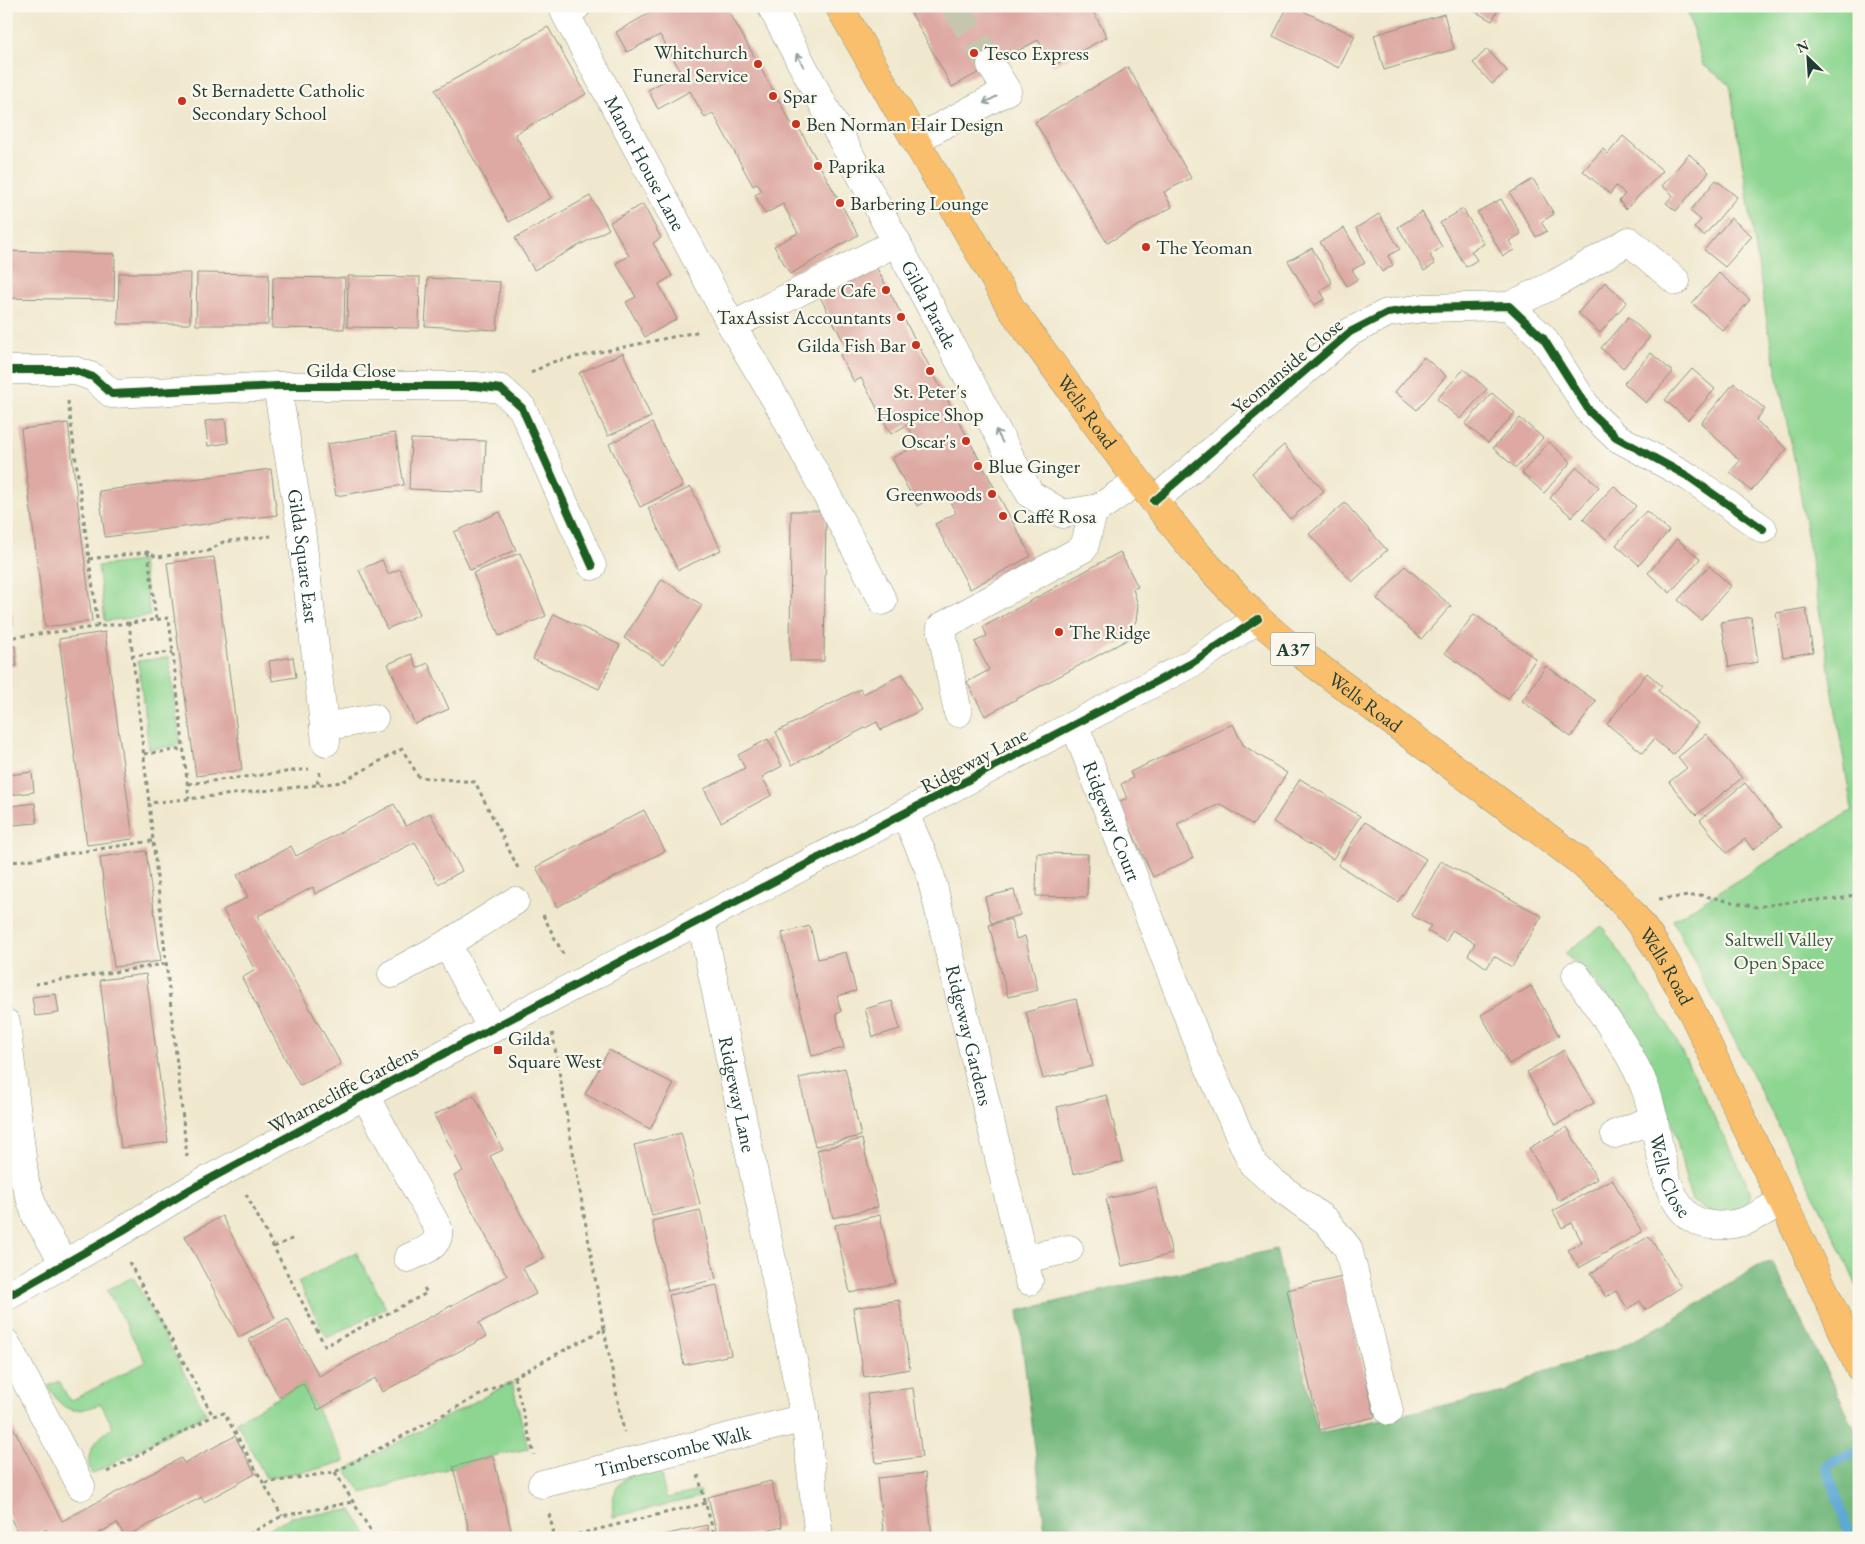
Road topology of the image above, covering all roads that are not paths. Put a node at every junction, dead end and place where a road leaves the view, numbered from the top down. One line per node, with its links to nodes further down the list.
1 (577, 6): 9 (street, Manor House Lane)
2 (770, 6): 6 (street, Gilda Parade, one-way to 2)
3 (840, 6): 5 (highway, Wells Road / A37)
4 (991, 65): 5 (street, one-way to 5)
5 (915, 140): 12 (highway, Wells Road / A37)
6 (897, 242): 9 (street); 13 (street, Gilda Parade, one-way to 6)
7 (1676, 281): 8 (street, Yeomanside Close)
8 (1509, 306): 12 (street, Yeomanside Close); 14 (street)
9 (732, 326): 16 (street)
10 (6, 370): 11 (street, Gilda Close)
11 (277, 386): 15 (street, Gilda Close); 19 (street, Gilda Square East)
12 (1146, 491): 13 (street, Gilda Parade); 17 (highway, Wells Road / A37)
13 (1094, 509): 18 (street)
14 (1763, 529)
15 (592, 566)
16 (883, 600)
17 (1258, 619): 20 (street, Ridgeway Lane); 32 (highway, Wells Road / A37)
18 (958, 713)
19 (374, 718)
20 (1075, 726): 21 (street, Ridgeway Lane); 39 (street, Ridgeway Court)
21 (905, 814): 23 (street, Ridgeway Lane); 33 (street, Ridgeway Gardens)
22 (520, 890): 24 (street)
23 (701, 920): 28 (street, Wharnecliffe Gardens); 40 (street, Ridgeway Lane)
24 (447, 944): 25 (street); 28 (street)
25 (392, 974)
26 (1576, 975): 30 (street, Wells Close)
27 (6, 1023): 35 (street)
28 (492, 1029): 29 (street, Wharnecliffe Gardens)
29 (365, 1096): 34 (street); 35 (street, Wharnecliffe Gardens)
30 (1654, 1119): 31 (street, Wells Close); 32 (street, Wells Close)
31 (1615, 1134)
32 (1782, 1201): 38 (highway, Wells Road / A37)
33 (1069, 1249)
34 (408, 1258)
35 (65, 1264): 36 (street, Wharnecliffe Gardens)
36 (6, 1297)
37 (6, 1343): 42 (street)
38 (1859, 1368)
39 (1389, 1411)
40 (804, 1418): 41 (street, Timberscombe Walk); 43 (street, Ridgeway Lane)
41 (542, 1484)
42 (81, 1486)
43 (819, 1538)

